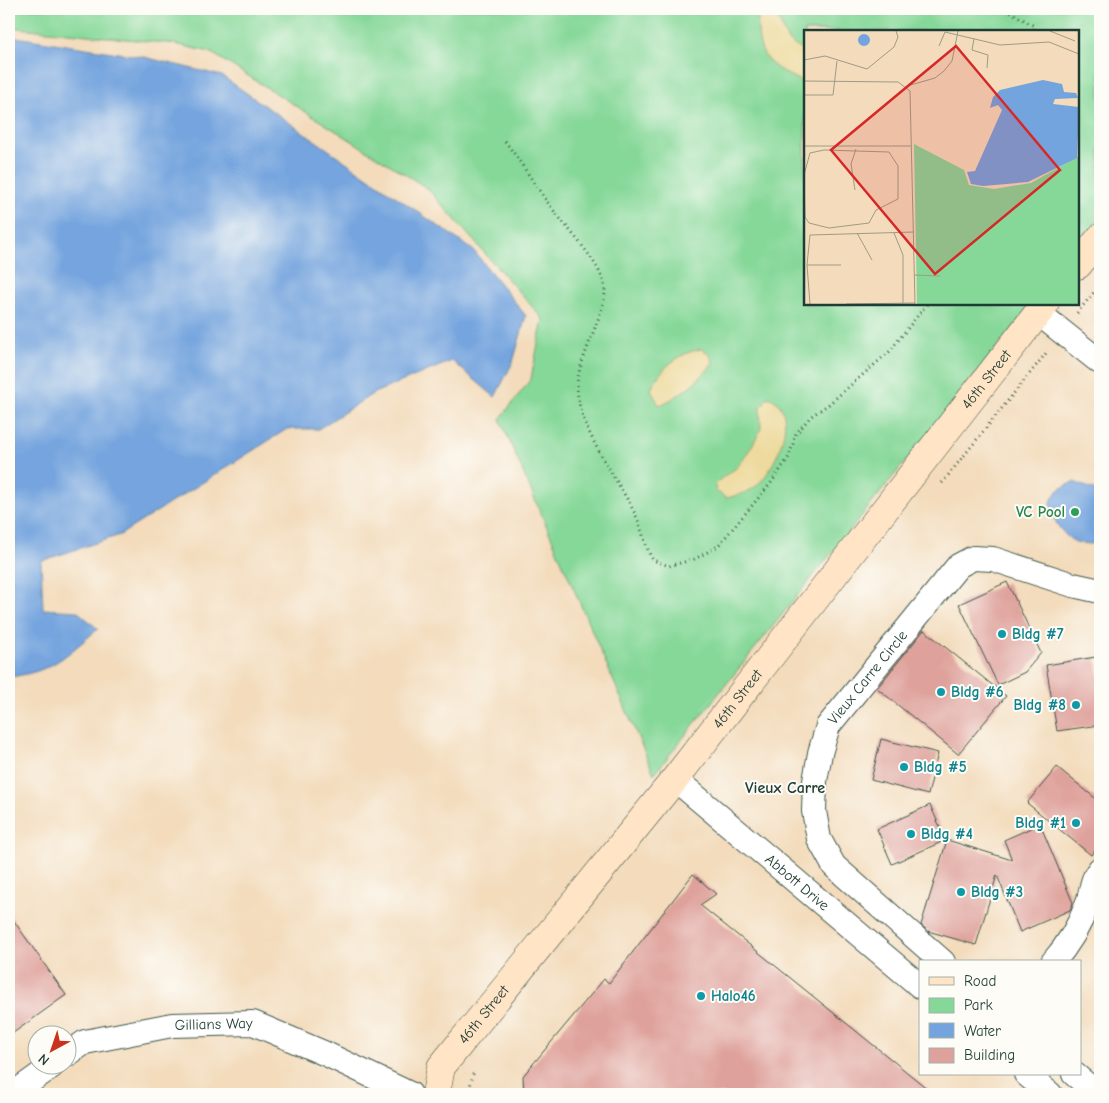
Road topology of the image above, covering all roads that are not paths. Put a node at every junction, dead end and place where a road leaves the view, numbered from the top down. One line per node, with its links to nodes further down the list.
1 (1100, 238): 2 (street)
2 (1079, 264)
3 (1041, 308): 4 (street); 6 (street, 46th Street)
4 (1100, 362)
5 (1100, 591): 8 (street, Vieux Carre Circle)
6 (675, 779): 10 (street, Abbott Drive); 17 (street, 46th Street)
7 (1100, 869): 9 (street)
8 (941, 960)
9 (1055, 960)
10 (919, 985)
11 (78, 1047): 16 (street, Gillians Way)
12 (38, 1076): 15 (street)
13 (1028, 1076): 18 (street)
14 (1076, 1076): 19 (street)
15 (13, 1094)
16 (410, 1094)
17 (436, 1094)
18 (1050, 1094)
19 (1098, 1094)

